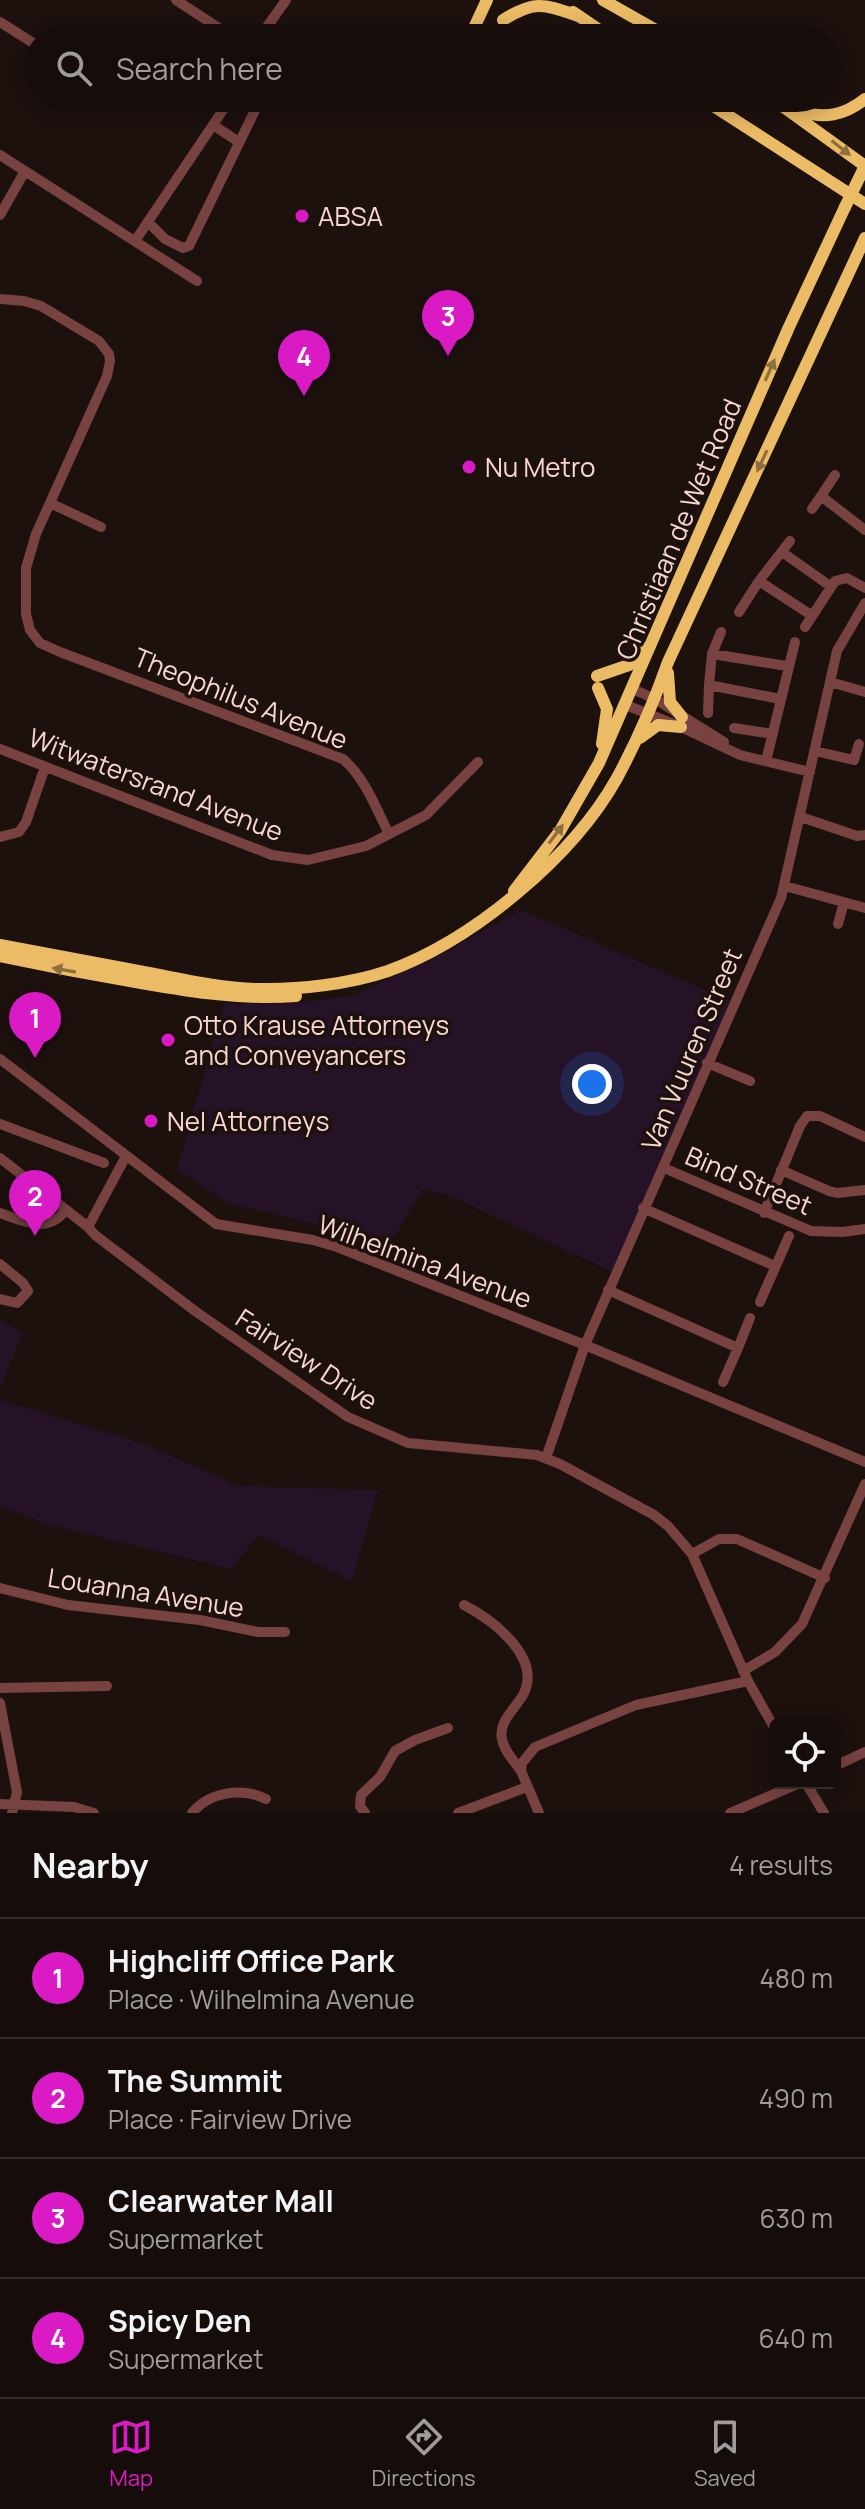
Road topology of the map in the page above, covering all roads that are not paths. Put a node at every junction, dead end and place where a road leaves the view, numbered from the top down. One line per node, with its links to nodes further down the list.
1 (176, 0): 9 (street)
2 (286, 0): 10 (street)
3 (487, 0): 11 (main road)
4 (553, 0): 6 (main road)
5 (603, 0): 13 (main road)
6 (578, 16): 7 (main road); 12 (main road)
7 (503, 20)
8 (0, 22): 14 (street)
9 (213, 24)
10 (269, 24)
11 (476, 24)
12 (590, 24)
13 (645, 24)
14 (24, 37)
15 (865, 99): 20 (main road)
16 (222, 112): 21 (street)
17 (254, 112): 22 (street)
18 (723, 112): 26 (main road)
19 (792, 112): 24 (main road, one-way to 24)
20 (802, 112)
21 (213, 125): 22 (street); 28 (street)
22 (239, 142): 28 (street)
23 (0, 155): 25 (street)
24 (865, 166): 50 (main road, Christiaan de Wet Road, one-way to 24, bridge)
25 (25, 171): 27 (street); 28 (street)
26 (865, 204)
27 (0, 215)
28 (145, 235): 31 (street)
29 (865, 238): 33 (main road, Christiaan de Wet Road)
30 (865, 262): 33 (main road)
31 (197, 281)
32 (0, 299): 36 (street)
33 (827, 320): 53 (main road, Christiaan de Wet Road, one-way to 53)
34 (835, 475): 35 (street)
35 (821, 496): 37 (street); 38 (street)
36 (50, 503): 39 (street); 78 (street, Theophilus Avenue)
37 (812, 509)
38 (864, 525)
39 (101, 527)
40 (790, 541): 41 (street)
41 (782, 552): 42 (street); 43 (street)
42 (759, 581): 46 (street); 47 (street)
43 (830, 586): 44 (street); 47 (street)
44 (865, 588)
45 (865, 603): 55 (street, Van Vuuren Street)
46 (739, 612)
47 (811, 615): 48 (street)
48 (805, 627)
49 (721, 632): 52 (street)
50 (652, 639): 57 (main road, Christiaan de Wet Road); 74 (main road)
51 (795, 642): 54 (street)
52 (712, 654): 54 (street); 56 (street)
53 (668, 662): 59 (main road, Christiaan de Wet Road); 64 (main road)
54 (787, 666): 60 (street)
55 (830, 682): 58 (street); 70 (street, Van Vuuren Street)
56 (709, 685): 60 (street); 63 (street)
57 (633, 689): 59 (street); 61 (main road, Christiaan de Wet Road)
58 (865, 692)
59 (655, 699): 62 (main road, Christiaan de Wet Road); 64 (street)
60 (780, 699): 66 (street)
61 (626, 705): 62 (street); 74 (main road, Christiaan de Wet Road)
62 (649, 713): 64 (street); 68 (main road, Christiaan de Wet Road)
63 (708, 713)
64 (682, 722): 68 (main road); 71 (street)
65 (734, 728): 66 (street)
66 (773, 734): 71 (street)
67 (859, 744): 73 (street)
68 (632, 747): 82 (main road, Christiaan de Wet Road)
69 (0, 749): 75 (street, Witwatersrand Avenue)
70 (815, 751): 73 (street); 76 (street, Van Vuuren Street)
71 (766, 761): 76 (street)
72 (478, 762): 78 (street, Witwatersrand Avenue)
73 (859, 762)
74 (599, 763): 82 (main road, Christiaan de Wet Road, one-way to 74)
75 (45, 767): 78 (street, Witwatersrand Avenue); 80 (street)
76 (810, 772): 77 (street, Van Vuuren Street)
77 (801, 817): 79 (street); 81 (street, Van Vuuren Street)
78 (389, 834)
79 (865, 835)
80 (0, 837)
81 (785, 886): 83 (street); 90 (street, Van Vuuren Street)
82 (510, 897): 88 (main road, Christiaan de Wet Road)
83 (844, 902): 84 (street); 85 (street)
84 (865, 908)
85 (838, 924)
86 (0, 945): 88 (main road, Christiaan de Wet Road)
87 (0, 956): 88 (main road, Christiaan de Wet Road, one-way to 87)
88 (360, 979)
89 (1, 1062): 94 (street, Wilhelmina Avenue)
90 (707, 1063): 91 (street); 97 (street, Van Vuuren Street)
91 (750, 1081)
92 (0, 1124): 96 (street)
93 (865, 1137): 98 (street)
94 (126, 1156): 104 (street); 113 (street, Wilhelmina Avenue)
95 (0, 1158): 101 (street, Fairview Drive)
96 (104, 1163)
97 (664, 1168): 100 (street, Van Vuuren Street); 103 (street, Bind Street)
98 (781, 1170): 99 (street); 103 (street)
99 (865, 1190)
100 (643, 1208): 108 (street); 109 (street, Van Vuuren Street)
101 (65, 1211): 102 (street); 104 (street, Fairview Drive)
102 (0, 1213)
103 (764, 1213): 105 (street, Bind Street)
104 (88, 1227): 116 (street, Fairview Drive)
105 (865, 1229)
106 (789, 1236): 108 (street)
107 (0, 1264): 110 (street)
108 (775, 1266): 111 (street)
109 (608, 1290): 113 (street, Van Vuuren Street); 114 (street)
110 (0, 1299)
111 (760, 1302)
112 (750, 1318): 114 (street)
113 (585, 1345): 116 (street, Van Vuuren Street); 117 (street, Wilhelmina Avenue)
114 (738, 1348): 115 (street)
115 (723, 1382)
116 (546, 1458): 119 (street, Fairview Drive)
117 (865, 1462)
118 (865, 1484): 120 (street)
119 (692, 1554): 120 (street); 124 (street, Fairview Drive)
120 (825, 1578): 124 (street)
121 (0, 1588): 123 (street, Louanna Avenue)
122 (464, 1605): 132 (street)
123 (285, 1632)
124 (746, 1676): 128 (street, Fairview Drive); 132 (street)
125 (107, 1686): 126 (street)
126 (0, 1688)
127 (0, 1703): 138 (street)
128 (769, 1718)
129 (448, 1728): 141 (street)
130 (865, 1752): 131 (street)
131 (841, 1763)
132 (521, 1771): 133 (street)
133 (527, 1787): 142 (street); 143 (street)
134 (788, 1789): 144 (street)
135 (807, 1789): 145 (street)
136 (266, 1799): 140 (street)
137 (0, 1804): 138 (street)
138 (13, 1809): 139 (street)
139 (94, 1813)
140 (192, 1813)
141 (365, 1813)
142 (458, 1813)
143 (539, 1813)
144 (730, 1813)
145 (824, 1813)

